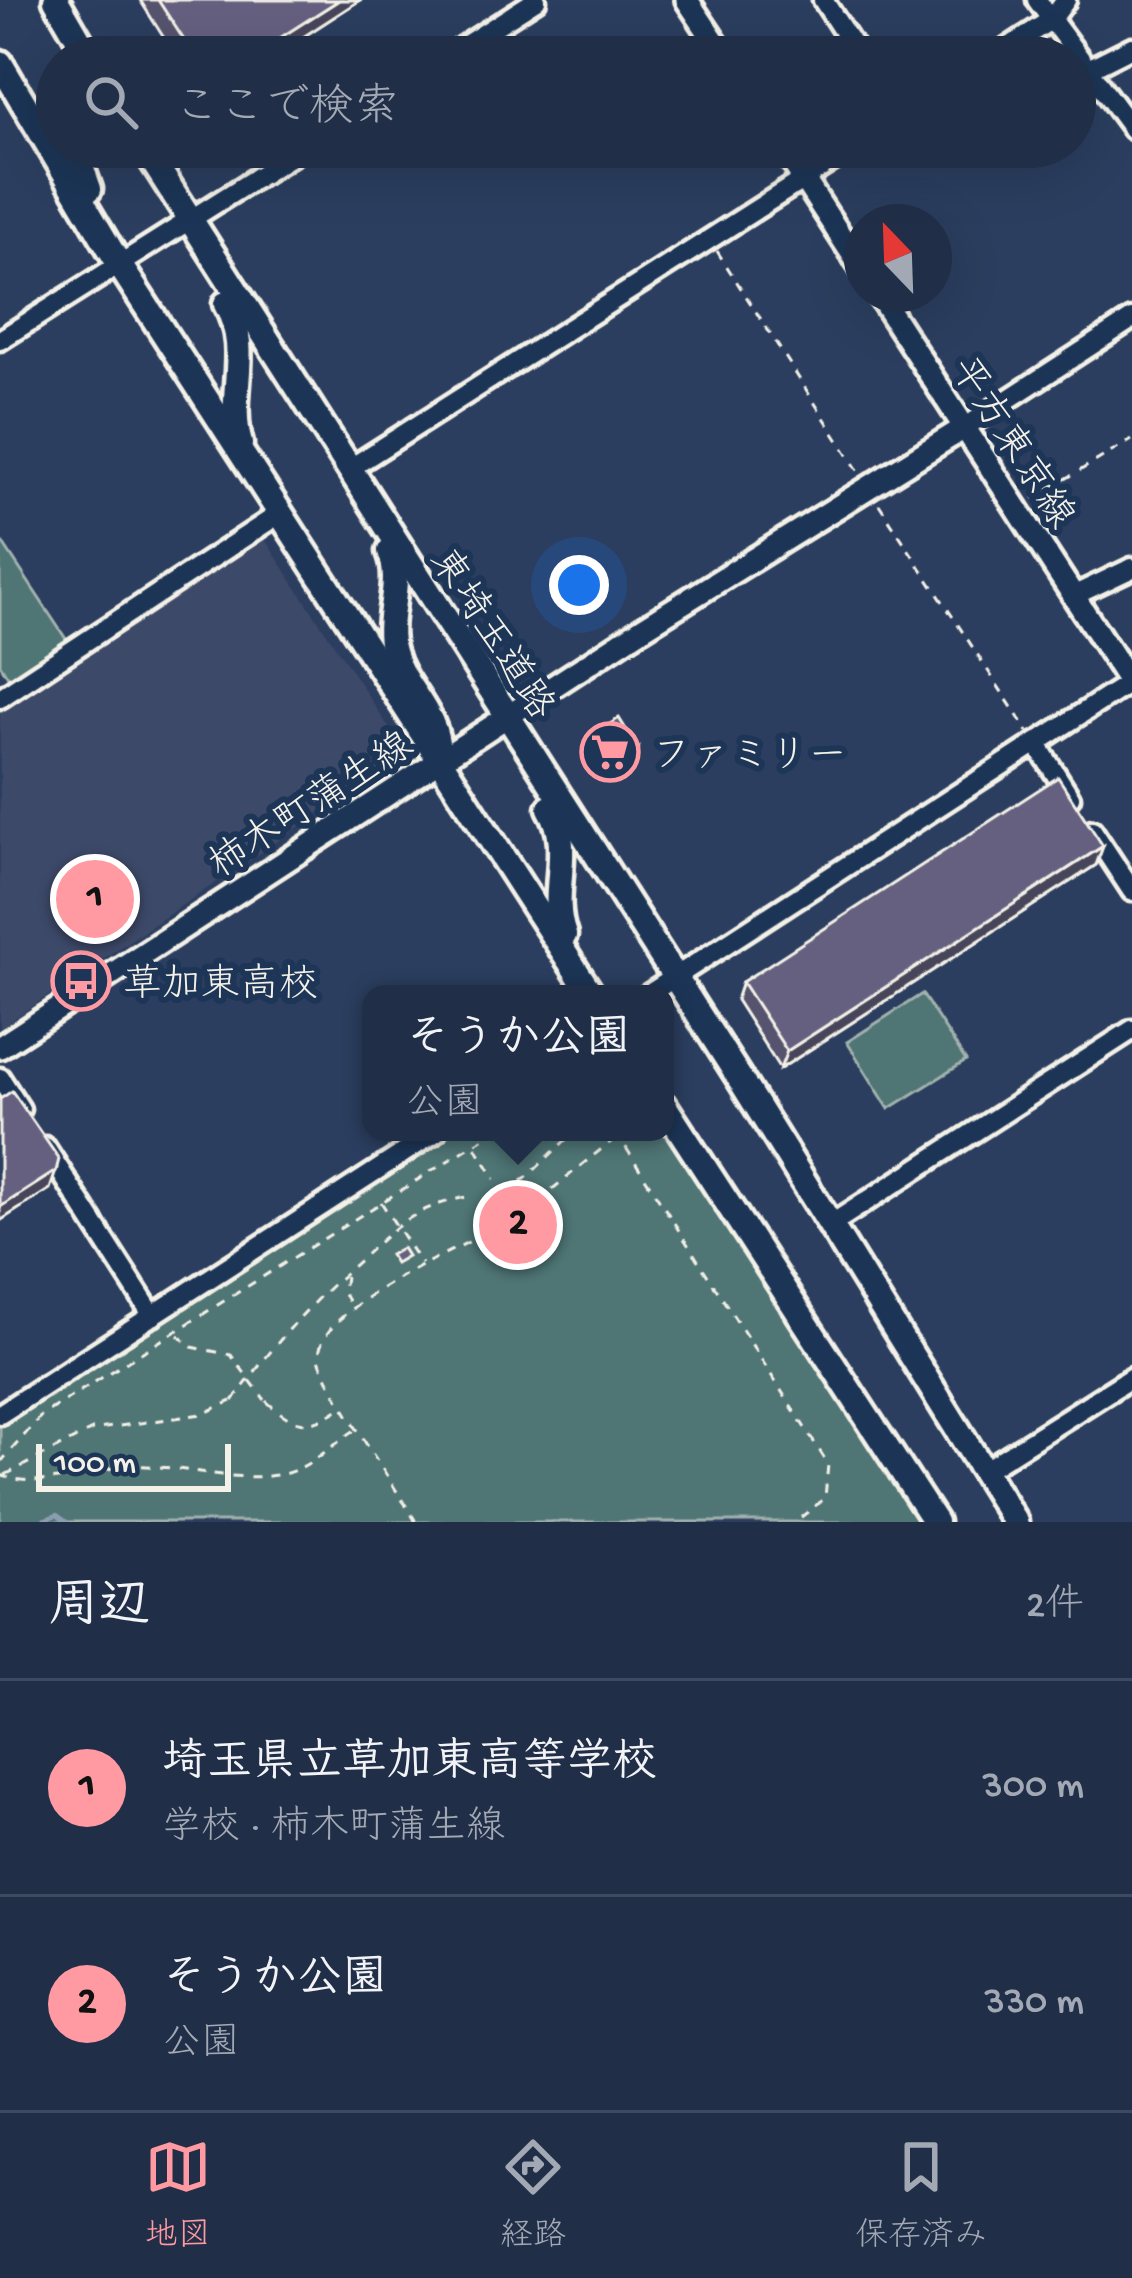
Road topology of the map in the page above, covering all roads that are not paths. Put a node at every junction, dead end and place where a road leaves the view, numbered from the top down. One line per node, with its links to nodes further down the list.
1 (536, 0): 7 (street)
2 (687, 0): 8 (main road)
3 (823, 0): 9 (street)
4 (1037, 0): 6 (street)
5 (1066, 0): 6 (street)
6 (1052, 20): 10 (street); 11 (street)
7 (480, 36)
8 (710, 36)
9 (846, 36)
10 (1027, 36)
11 (1064, 36)
12 (1132, 47): 14 (street)
13 (0, 63): 16 (highway)
14 (1096, 65)
15 (1096, 80): 17 (street)
16 (36, 124)
17 (1132, 129)
18 (62, 168): 27 (highway)
19 (79, 168): 27 (highway)
20 (157, 168): 25 (highway, 東埼玉道路)
21 (272, 168): 25 (street)
22 (797, 168): 24 (main road)
23 (821, 168): 24 (street)
24 (804, 179): 26 (main road); 33 (street)
25 (189, 221): 27 (street); 32 (highway); 33 (highway, 東埼玉道路)
26 (844, 241)
27 (119, 264): 30 (street); 32 (highway)
28 (890, 312): 31 (main road, 平方東京線)
29 (1132, 319): 31 (street)
30 (0, 340)
31 (964, 428): 37 (main road, 平方東京線); 40 (main road, 柿木町蒲生線)
32 (249, 467): 35 (highway)
33 (349, 470): 34 (highway, 東埼玉道路)
34 (372, 510): 40 (highway, 東埼玉道路); 42 (highway)
35 (278, 514): 39 (street); 42 (highway)
36 (1132, 568): 37 (street)
37 (1073, 596): 38 (main road, 平方東京線)
38 (1131, 683): 41 (street)
39 (0, 698)
40 (508, 716): 42 (main road, 柿木町蒲生線); 44 (highway); 45 (highway, 東埼玉道路)
41 (1036, 743): 43 (street); 45 (street)
42 (438, 761): 44 (highway); 49 (main road, 柿木町蒲生線)
43 (1132, 891)
44 (577, 971): 46 (highway)
45 (674, 976): 47 (street); 55 (highway, 東埼玉道路)
46 (586, 985)
47 (662, 985)
48 (1132, 1030): 55 (street)
49 (0, 1046)
50 (0, 1078): 51 (street)
51 (26, 1118)
52 (674, 1121): 60 (highway)
53 (38, 1137): 56 (street)
54 (422, 1141): 56 (street)
55 (830, 1225): 59 (highway, 東埼玉道路)
56 (153, 1316): 58 (street)
57 (1132, 1377): 59 (street)
58 (0, 1414)
59 (985, 1470): 61 (highway, 東埼玉道路)
60 (935, 1522)
61 (1015, 1522)

